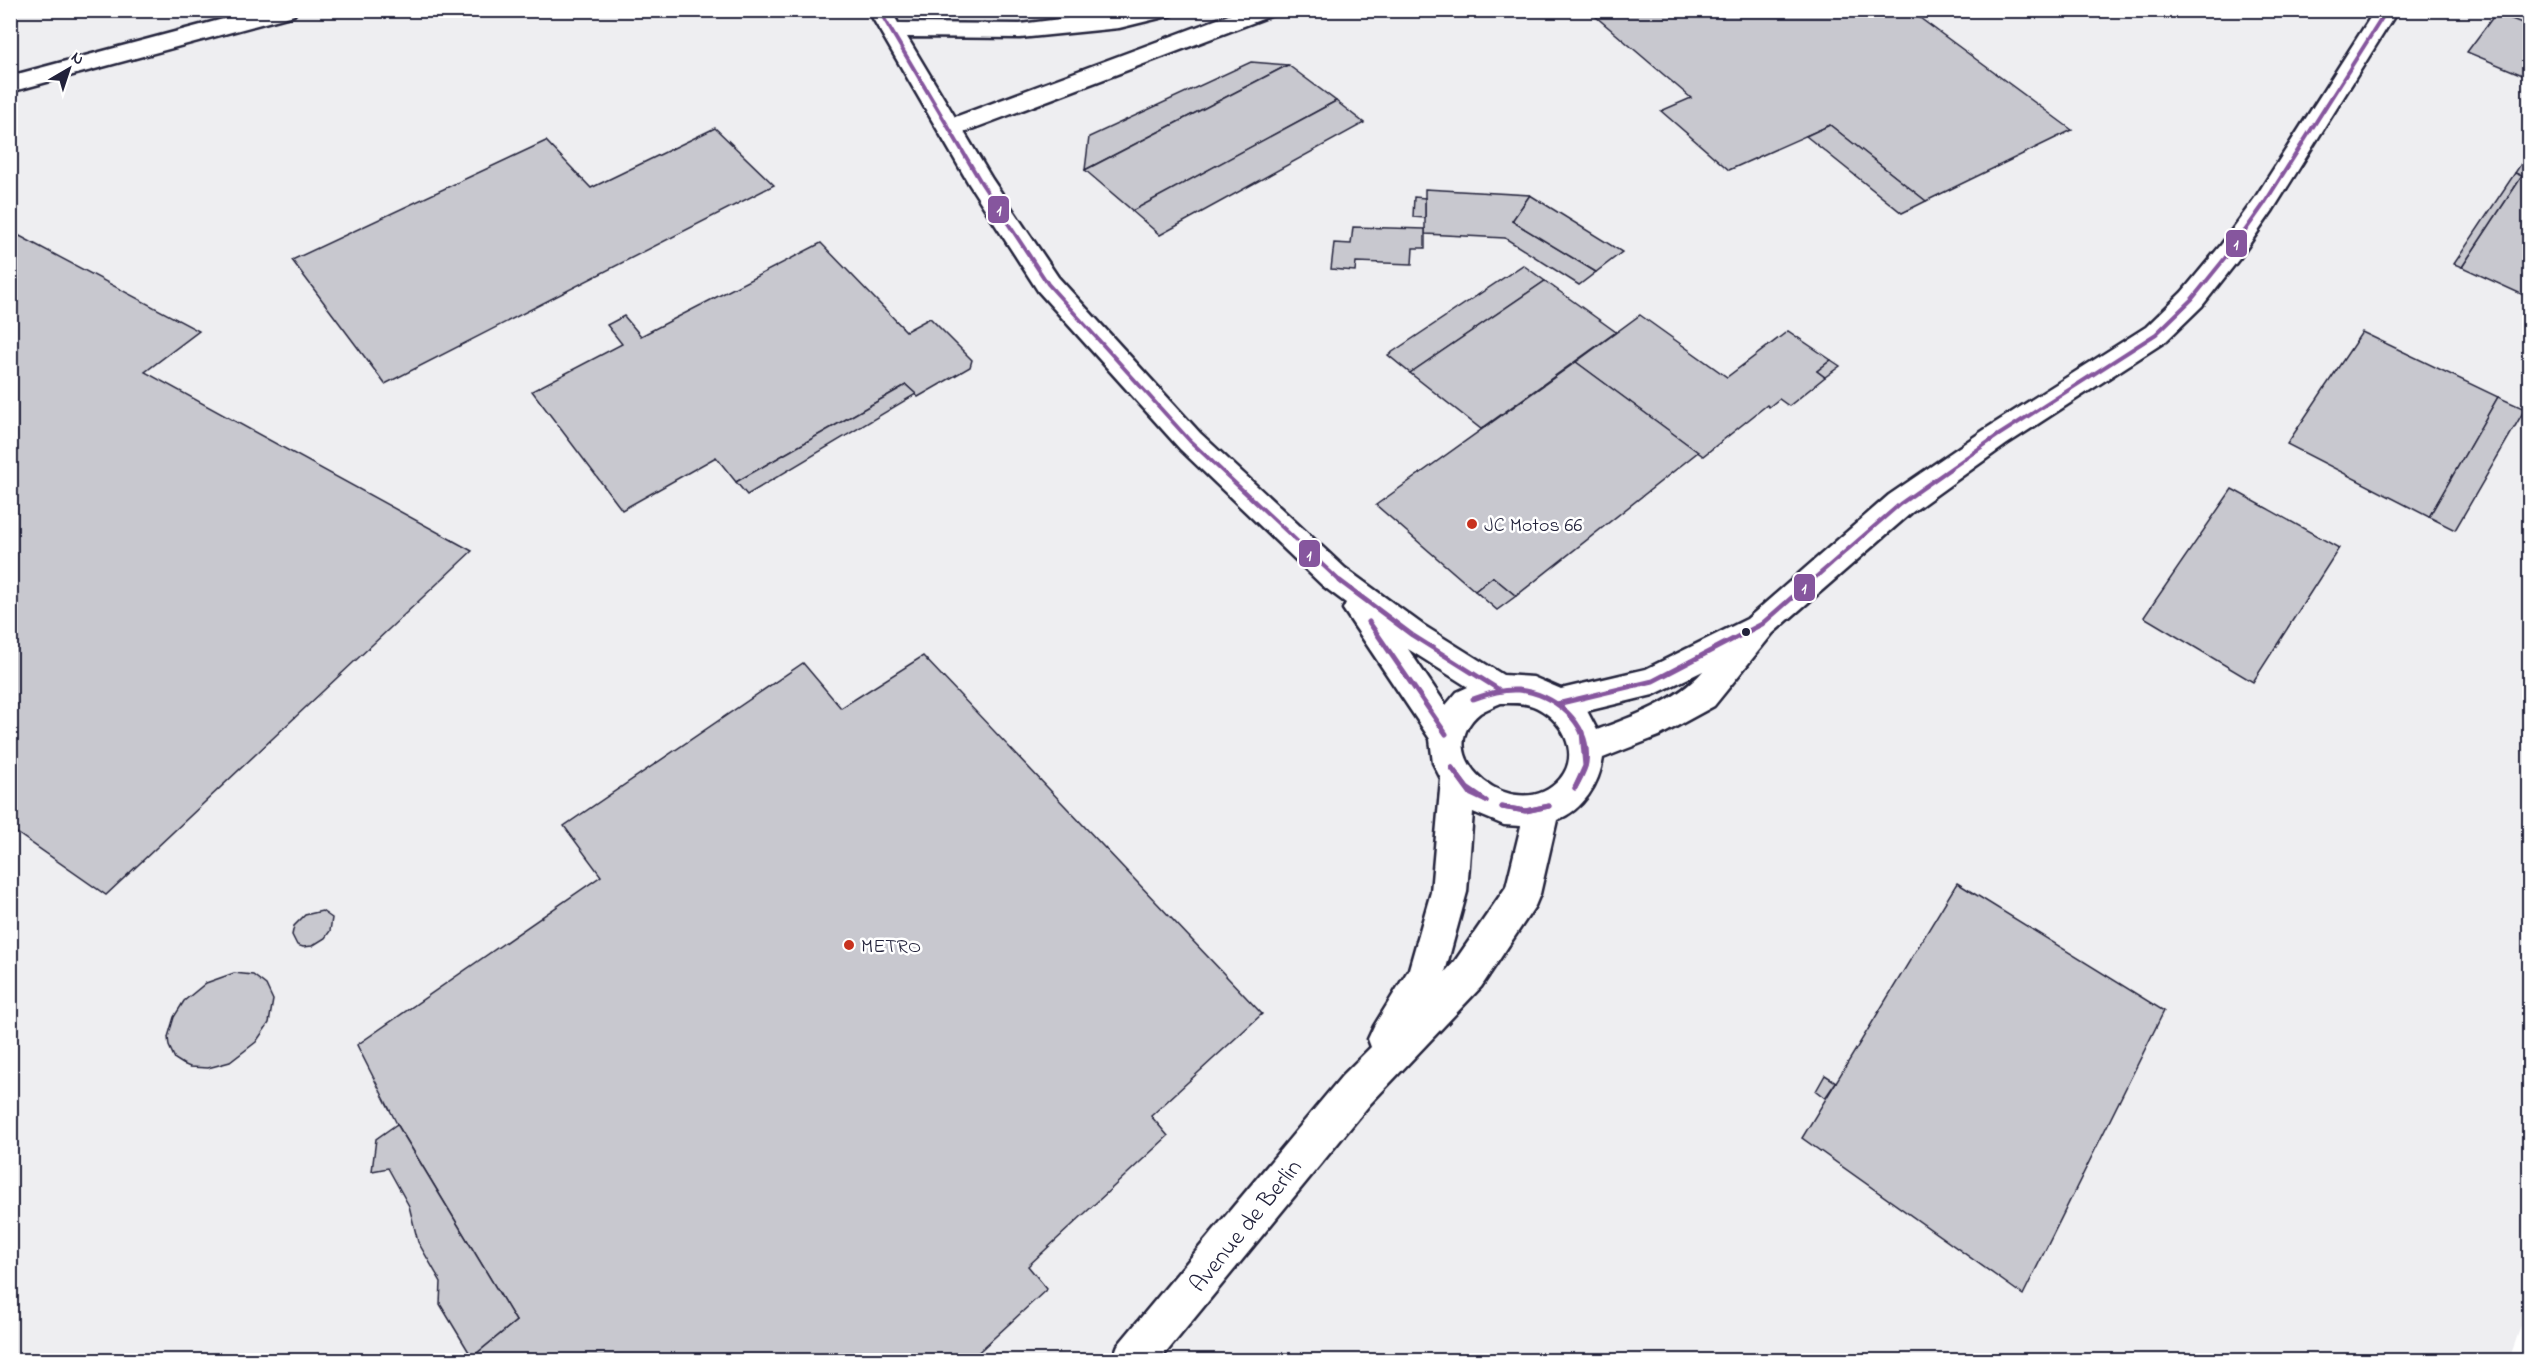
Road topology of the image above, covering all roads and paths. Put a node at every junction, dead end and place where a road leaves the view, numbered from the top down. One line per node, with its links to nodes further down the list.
1 (286, 10): 8 (street)
2 (1164, 10): 7 (street)
3 (1214, 10): 7 (street)
4 (1266, 10): 9 (street)
5 (2387, 10): 11 (street)
6 (885, 20): 7 (street); 9 (street)
7 (1020, 31)
8 (10, 84)
9 (949, 128): 10 (street)
10 (1335, 577): 12 (street); 14 (street)
11 (1762, 624): 13 (street); 15 (street)
12 (1498, 689): 13 (street); 14 (street)
13 (1557, 704): 15 (street)
14 (1446, 734): 16 (street)
15 (1587, 749): 17 (street)
16 (1458, 780): 17 (street); 18 (street, Avenue de Berlin)
17 (1542, 810): 18 (street, Avenue de Berlin)
18 (1356, 1090): 19 (street, Avenue de Berlin)
19 (1133, 1360)

